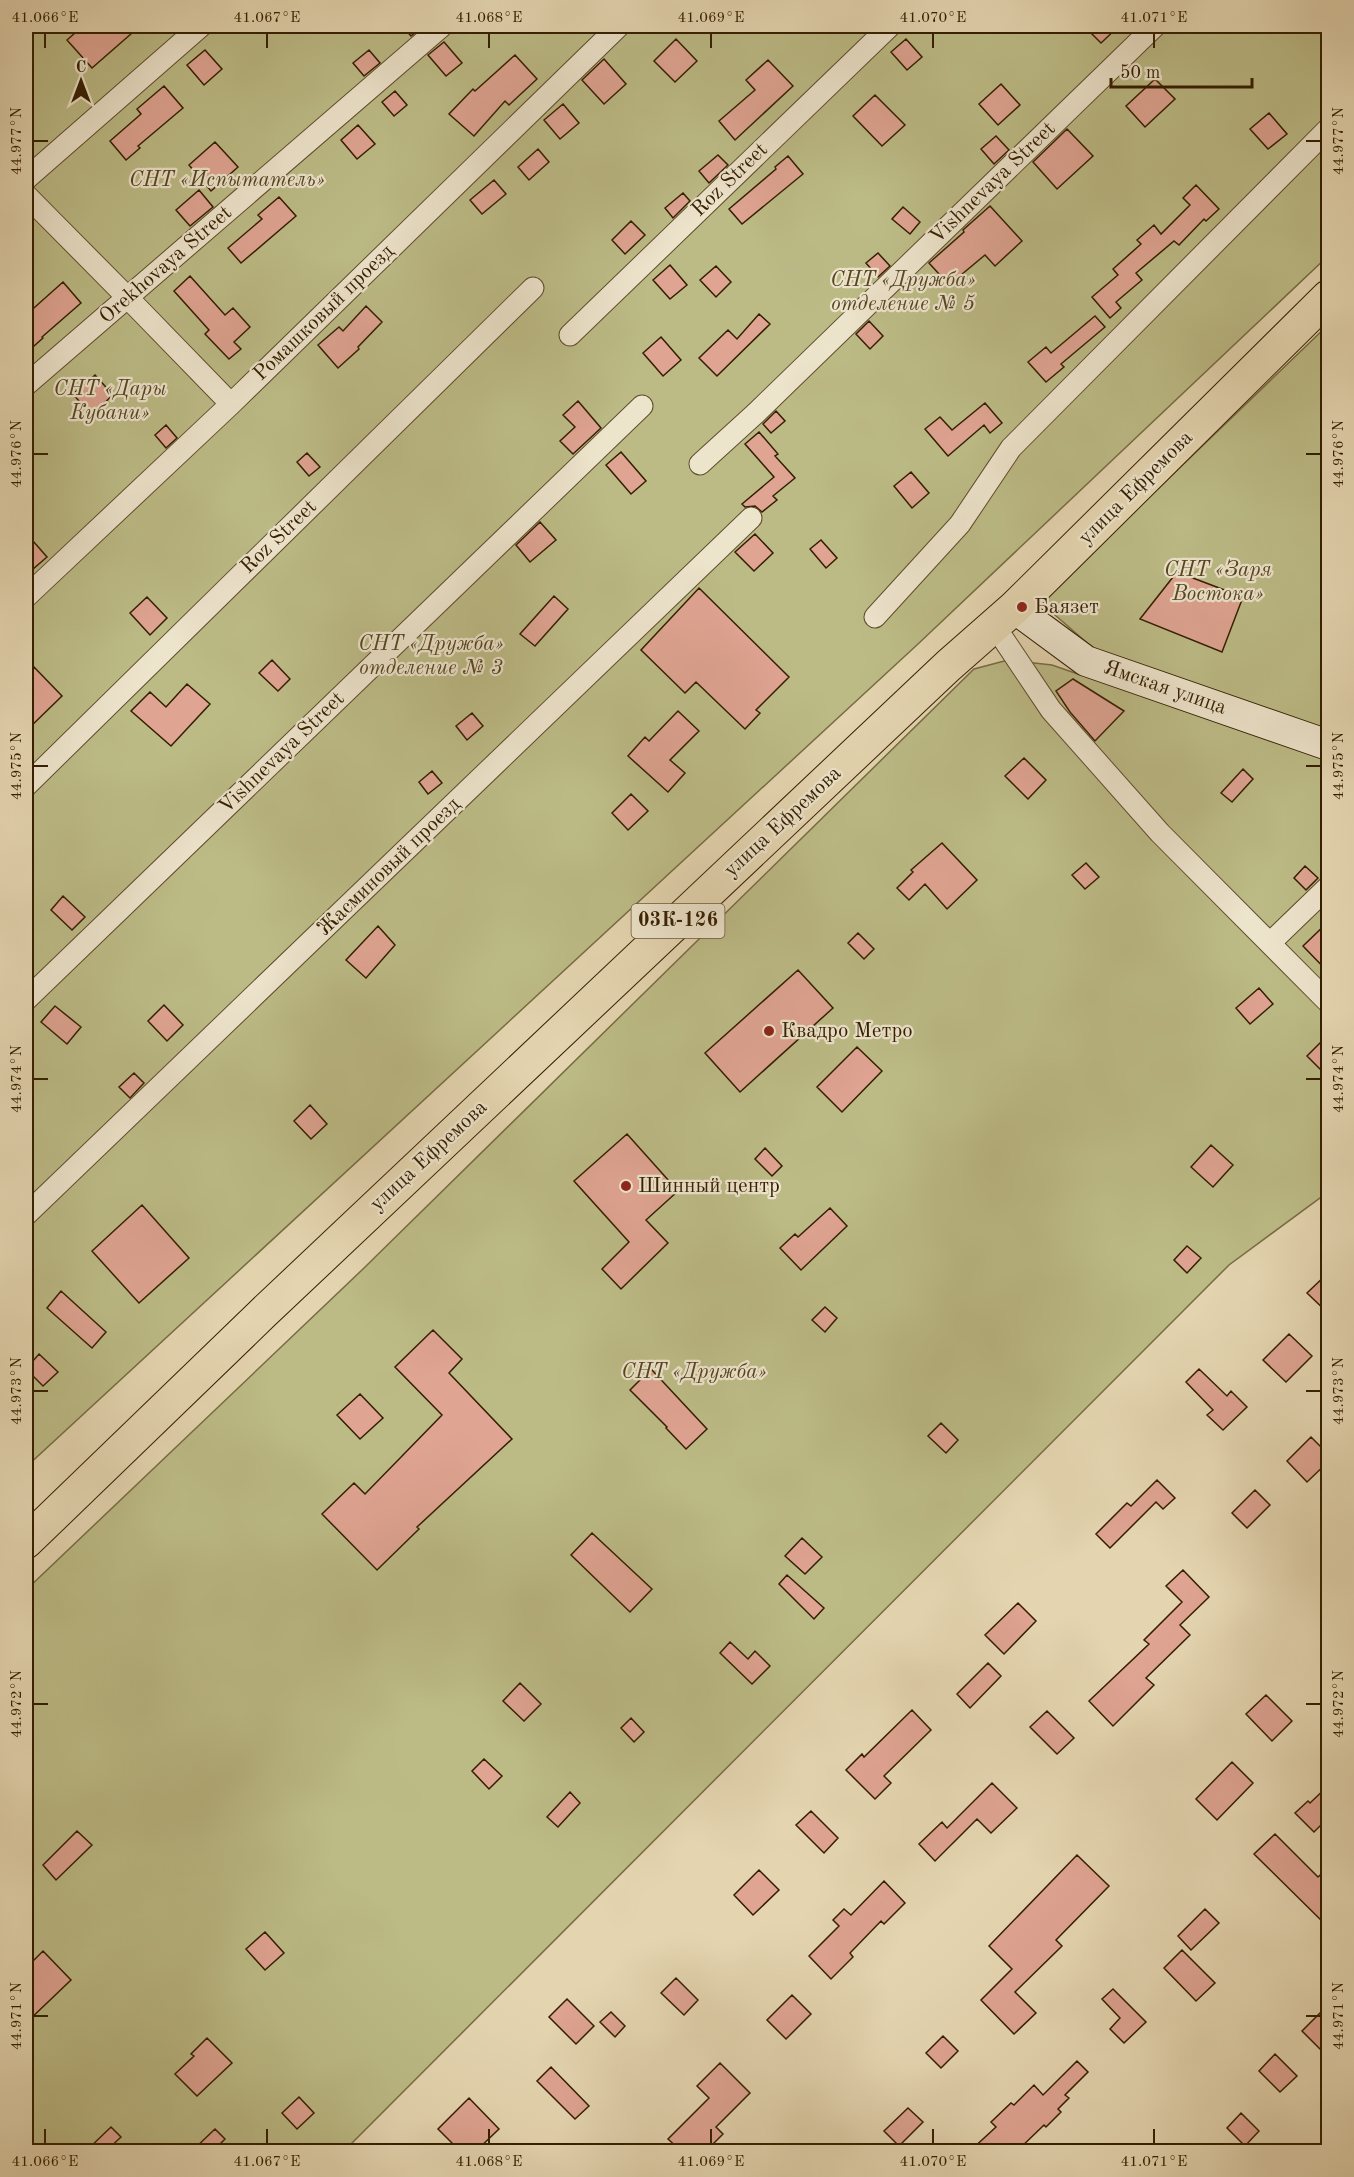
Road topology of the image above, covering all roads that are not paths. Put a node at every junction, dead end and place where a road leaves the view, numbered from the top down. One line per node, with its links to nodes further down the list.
1 (201, 26): 7 (street)
2 (442, 26): 11 (street, Orekhovaya Street)
3 (619, 26): 14 (street, Ромашковый проезд)
4 (890, 26): 12 (street, Roz Street)
5 (1155, 26): 16 (street, Vishnevaya Street)
6 (1329, 129): 20 (street)
7 (26, 179)
8 (26, 195): 11 (street)
9 (533, 288): 22 (street, Roz Street)
10 (1329, 297): 19 (main road, улица Ефремова / 03К-126)
11 (128, 298): 13 (street, Orekhovaya Street); 14 (street)
12 (570, 334)
13 (26, 385)
14 (231, 404): 18 (street, Ромашковый проезд)
15 (642, 406): 25 (street, Vishnevaya Street)
16 (700, 464)
17 (751, 518): 27 (street, Жасминовый проезд)
18 (26, 597)
19 (1004, 616): 21 (street, Ямская улица); 24 (street); 28 (main road, улица Ефремова / 03К-126)
20 (875, 617)
21 (1329, 745)
22 (26, 786)
23 (1329, 887): 24 (street)
24 (1270, 943): 26 (street)
25 (26, 1000)
26 (1329, 1002)
27 (26, 1215)
28 (26, 1542)

